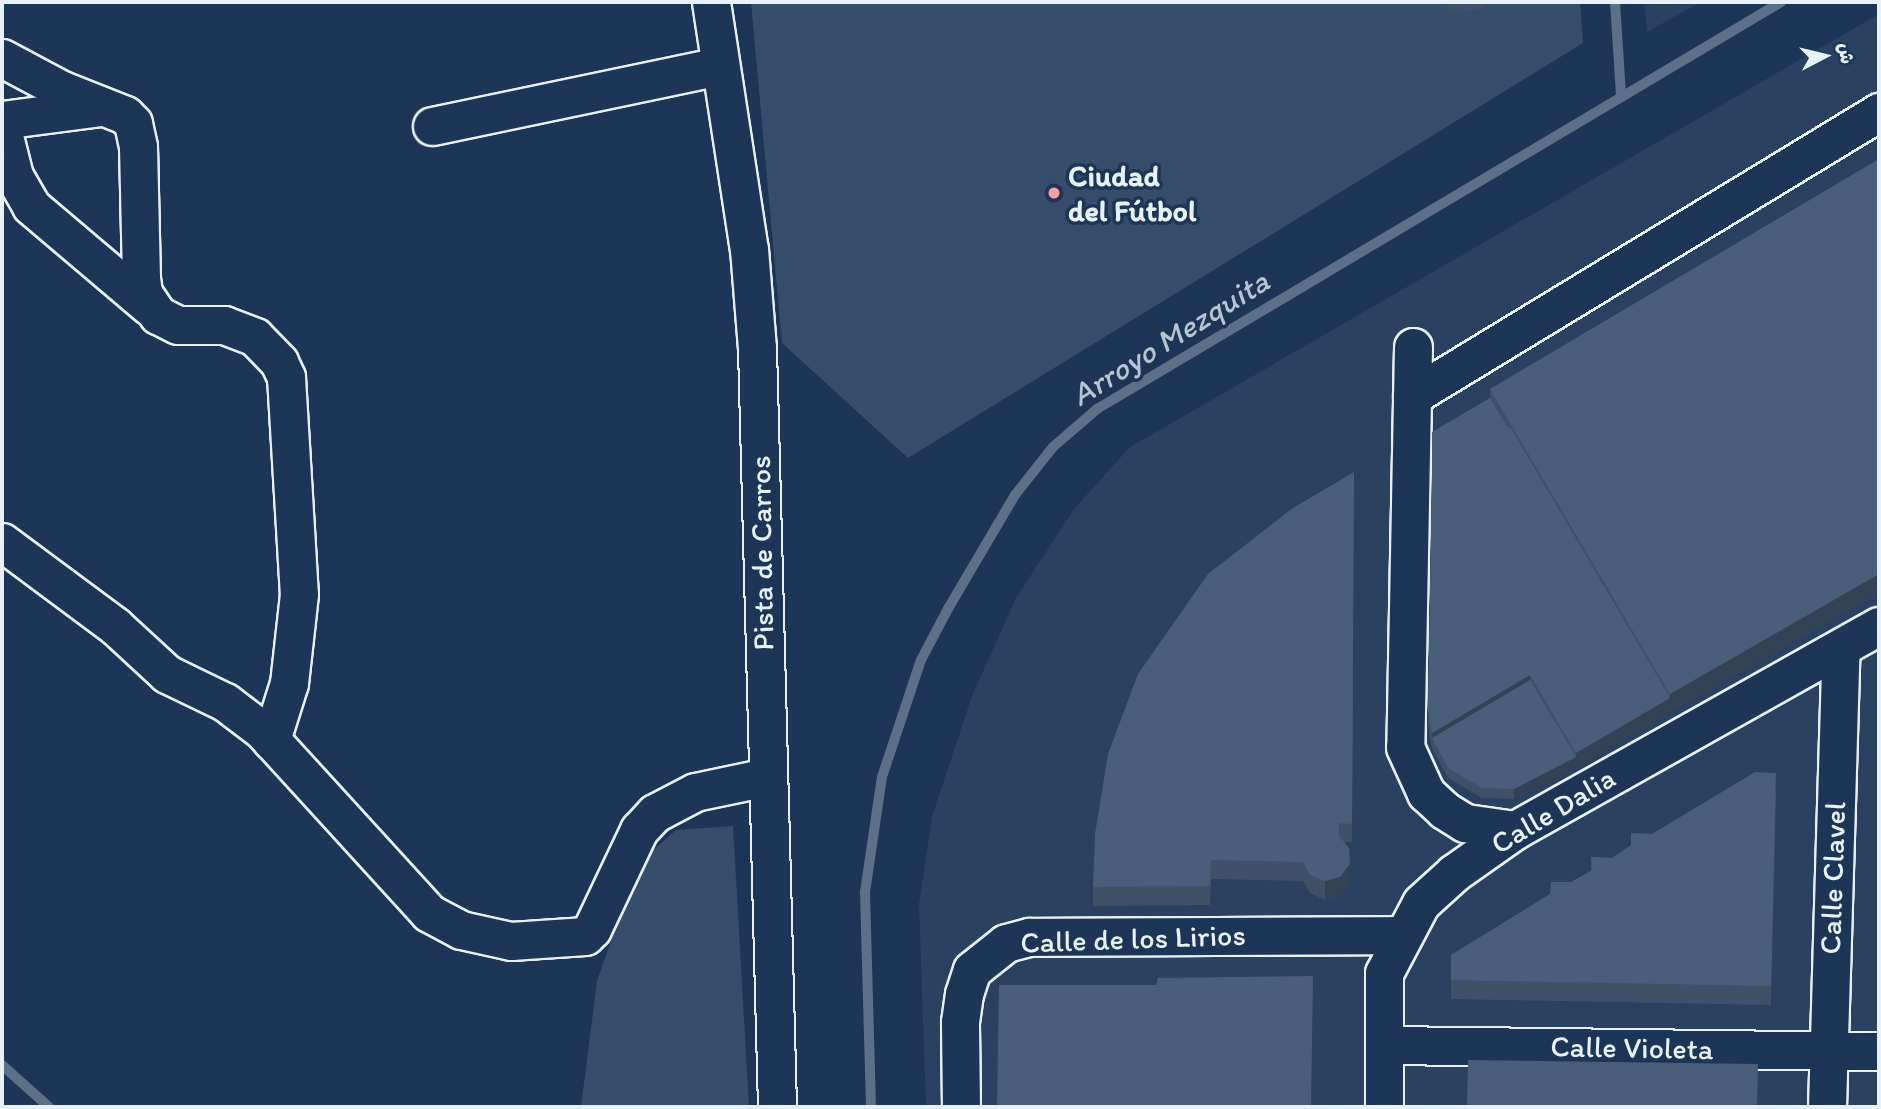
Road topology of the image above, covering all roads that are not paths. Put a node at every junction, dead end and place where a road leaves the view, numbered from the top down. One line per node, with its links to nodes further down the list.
1 (710, 2): 3 (street, Pista de Carros)
2 (2, 58): 4 (street)
3 (719, 66): 7 (street); 16 (street, Pista de Carros)
4 (105, 107): 6 (street); 9 (street)
5 (1879, 111): 11 (street)
6 (2, 120)
7 (432, 125)
8 (2, 128): 9 (street)
9 (149, 306): 15 (street)
10 (1413, 347): 11 (street)
11 (1412, 396): 17 (street)
12 (2, 542): 15 (street)
13 (1879, 626): 14 (street, Calle Dalia)
14 (1841, 648): 17 (street, Calle Dalia); 20 (street, Calle Clavel)
15 (271, 740): 16 (street)
16 (767, 777): 22 (street, Pista de Carros)
17 (1515, 830): 18 (street, Calle Dalia)
18 (1401, 935): 19 (street, Calle Dalia); 23 (street, Calle de los Lirios)
19 (1385, 1045): 20 (street, Calle Violeta); 24 (street, Calle Dalia)
20 (1827, 1050): 21 (street, Calle Violeta); 25 (street, Calle Clavel)
21 (1879, 1051)
22 (777, 1107)
23 (961, 1107)
24 (1384, 1107)
25 (1827, 1107)

